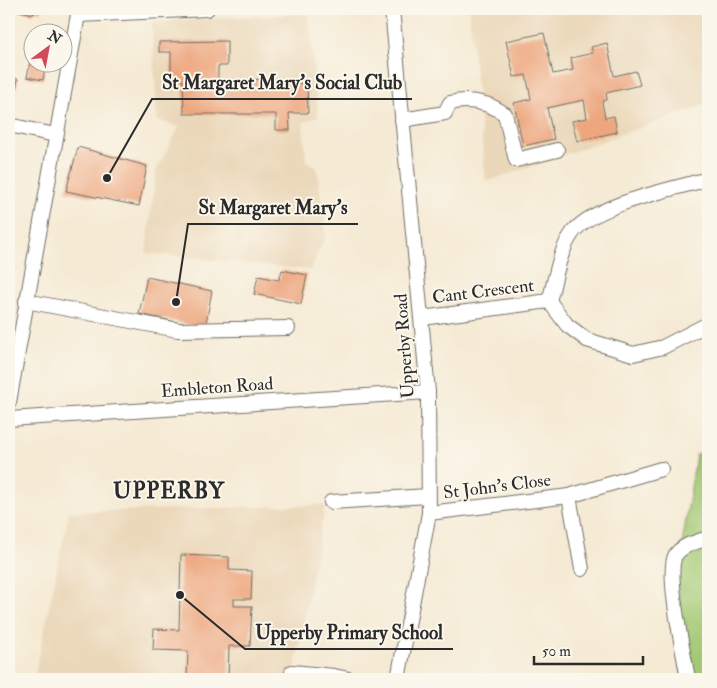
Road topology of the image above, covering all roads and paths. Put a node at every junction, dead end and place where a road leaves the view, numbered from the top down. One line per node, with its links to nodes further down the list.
1 (207, 9): 3 (street)
2 (392, 9): 4 (street, Upperby Road)
3 (78, 12): 6 (street)
4 (402, 120): 7 (street); 11 (street, Upperby Road)
5 (9, 125): 6 (street)
6 (55, 135): 9 (street)
7 (557, 150)
8 (708, 179): 10 (street, Cant Crescent)
9 (26, 301): 13 (street); 15 (street)
10 (549, 301): 11 (street, Cant Crescent); 12 (street, Cant Crescent)
11 (422, 318): 14 (street, Upperby Road)
12 (708, 324)
13 (288, 328)
14 (428, 392): 16 (street, Embleton Road); 18 (street, Upperby Road)
15 (9, 402)
16 (9, 419)
17 (661, 469): 19 (street, St John's Close)
18 (428, 496): 20 (street); 21 (street, Upperby Road)
19 (569, 496): 21 (street, St John's Close); 23 (street, St John's Close)
20 (331, 502)
21 (428, 513): 26 (street, Upperby Road)
22 (708, 538): 27 (street)
23 (582, 569)
24 (292, 672): 25 (street)
25 (349, 679)
26 (398, 679)
27 (688, 679)

